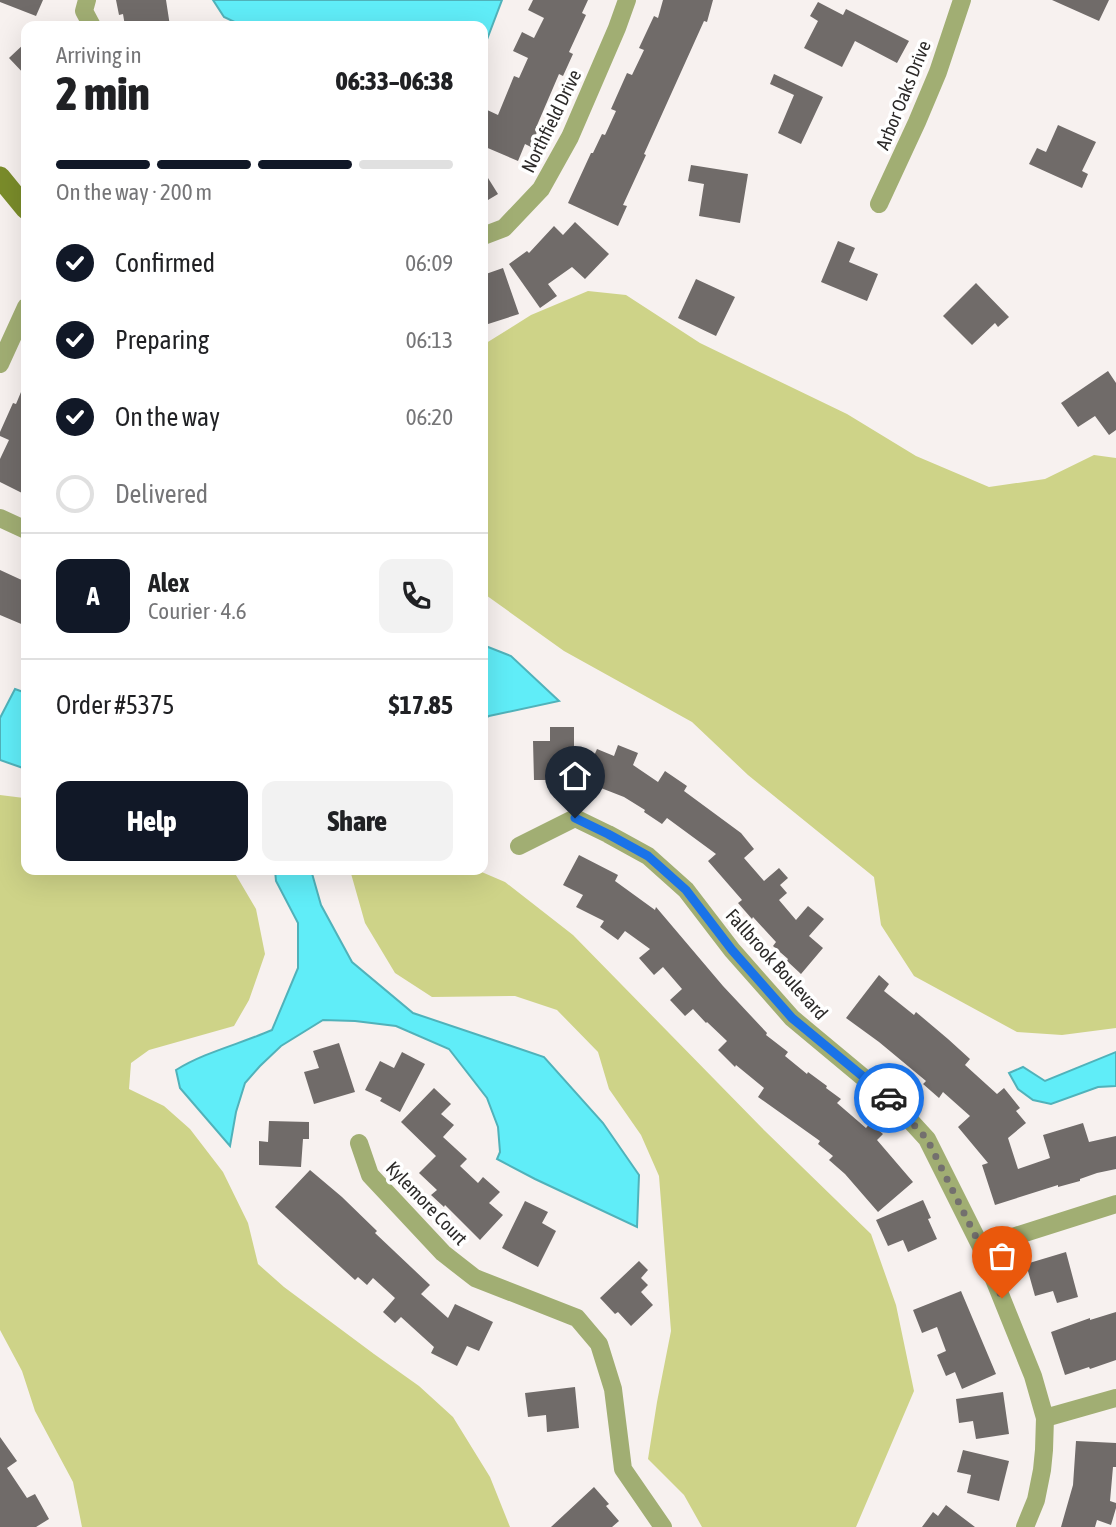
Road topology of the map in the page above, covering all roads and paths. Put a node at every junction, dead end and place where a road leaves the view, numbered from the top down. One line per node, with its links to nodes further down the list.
1 (87, 0): 4 (street)
2 (627, 0): 8 (street, Northfield Drive)
3 (962, 0): 7 (street, Arbor Oaks Drive)
4 (89, 21)
5 (0, 177): 6 (street)
6 (21, 203)
7 (879, 204)
8 (488, 234)
9 (21, 318): 10 (street)
10 (0, 364)
11 (0, 518): 12 (street)
12 (21, 528)
13 (519, 845): 16 (street, Fallbrook Boulevard)
14 (359, 1143): 19 (street, Kylemore Court)
15 (1116, 1204): 16 (street)
16 (981, 1247): 18 (street, Fallbrook Boulevard)
17 (1116, 1398): 18 (street)
18 (1045, 1418): 20 (street, Fallbrook Boulevard)
19 (663, 1527)
20 (1025, 1527)

